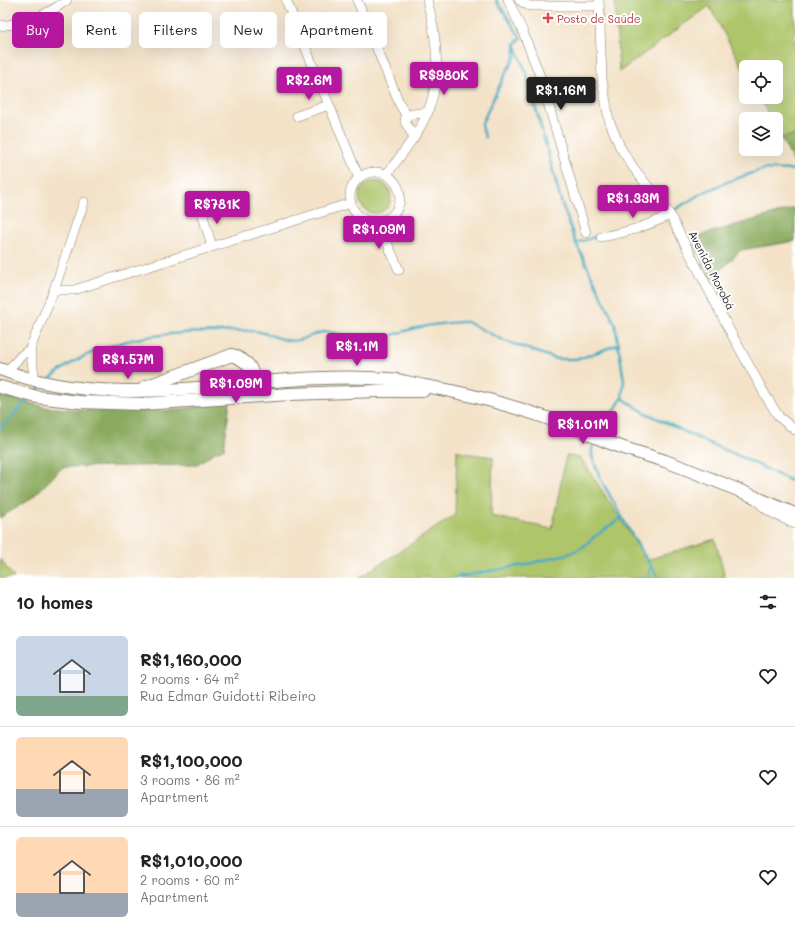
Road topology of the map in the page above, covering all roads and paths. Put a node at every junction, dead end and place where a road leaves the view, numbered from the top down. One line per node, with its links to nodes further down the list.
1 (67, 0): 9 (street)
2 (286, 0): 10 (street)
3 (357, 0): 13 (street)
4 (427, 0): 11 (street)
5 (508, 0): 22 (street)
6 (519, 0): 7 (street)
7 (535, 3): 8 (street)
8 (599, 3): 20 (street, Avenida Morobá)
9 (0, 26)
10 (328, 105): 12 (street); 16 (street)
11 (428, 112): 13 (street); 14 (street)
12 (297, 116)
13 (406, 116): 14 (street)
14 (414, 137): 15 (street)
15 (386, 175): 16 (street); 21 (street)
16 (359, 178): 18 (street)
17 (84, 202): 26 (street)
18 (351, 204): 21 (street); 24 (street)
19 (201, 209): 24 (street)
20 (670, 215): 23 (street); 35 (street, Avenida Morobá)
21 (378, 222): 25 (street)
22 (586, 233)
23 (601, 237)
24 (212, 247): 26 (street)
25 (399, 270)
26 (54, 290): 27 (street)
27 (30, 349): 28 (street); 29 (street)
28 (3, 370): 29 (main road)
29 (35, 381): 33 (main road)
30 (255, 382): 32 (main road); 33 (main road); 33 (main road); 34 (main road)
31 (0, 387): 34 (main road)
32 (456, 391): 34 (main road); 36 (main road)
33 (131, 392)
34 (198, 401)
35 (795, 430)
36 (756, 498): 37 (main road); 38 (street)
37 (795, 514)
38 (795, 524)

